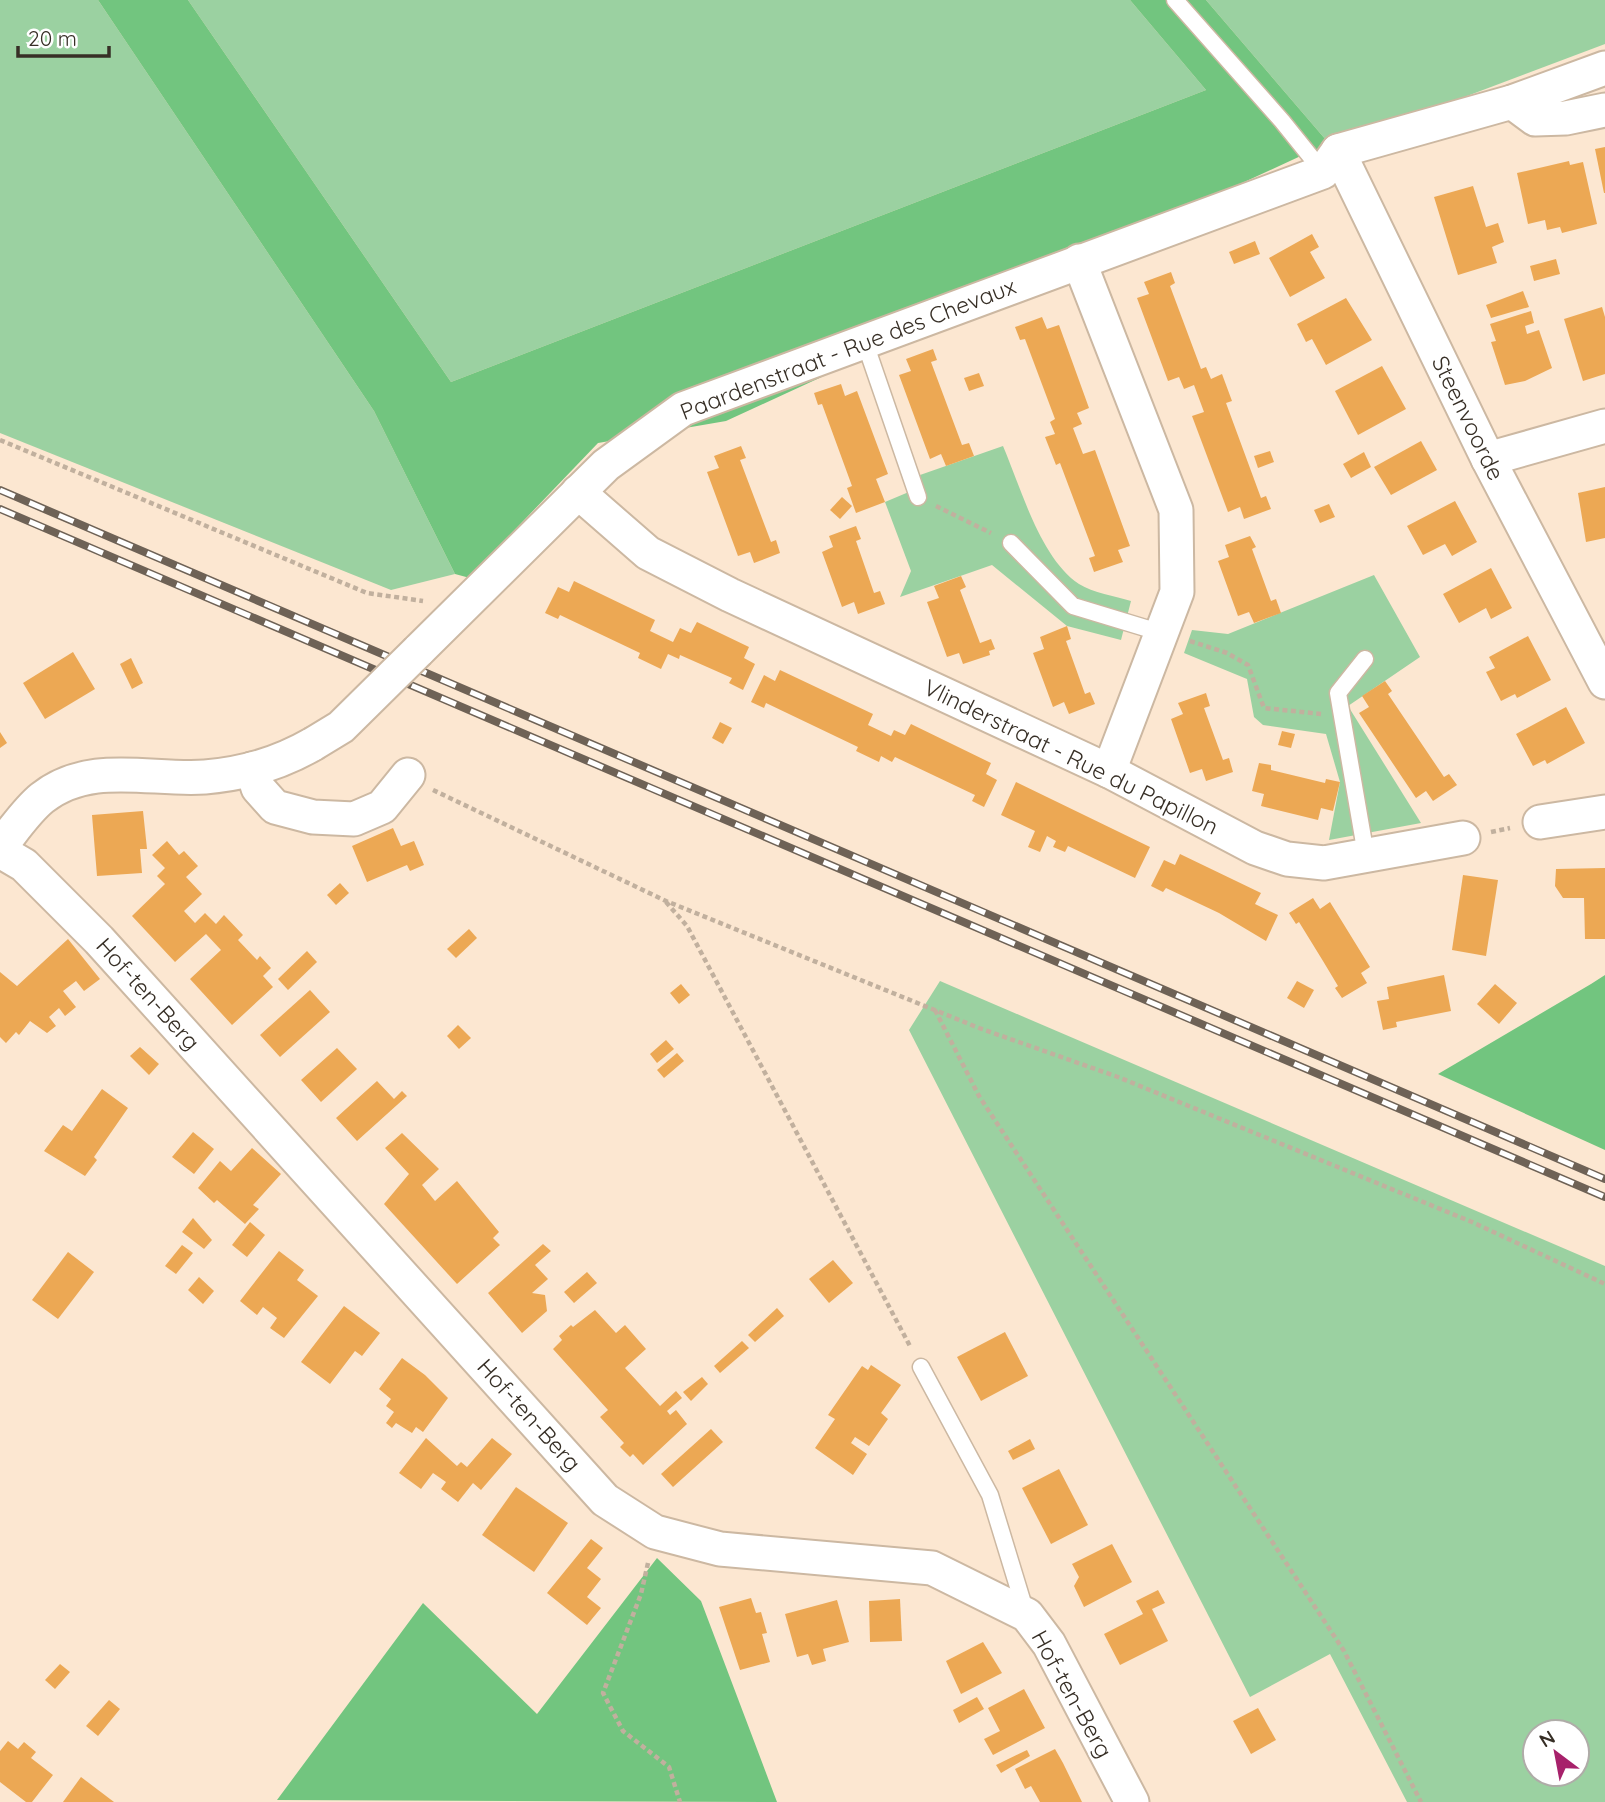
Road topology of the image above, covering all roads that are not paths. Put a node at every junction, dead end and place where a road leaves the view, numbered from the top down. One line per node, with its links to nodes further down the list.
1 (1175, 0): 5 (lane)
2 (1605, 68): 3 (street, Paardenstraat - Rue des Chevaux)
3 (1512, 102): 4 (street); 5 (street, Paardenstraat - Rue des Chevaux)
4 (1605, 110)
5 (1331, 162): 6 (street, Paardenstraat - Rue des Chevaux); 9 (street, Steenvoorde)
6 (1079, 261): 7 (street, Paardenstraat - Rue des Chevaux); 13 (street)
7 (865, 343): 10 (street, Paardenstraat - Rue des Chevaux); 11 (lane)
8 (1605, 426): 9 (street)
9 (1488, 459): 15 (street, Steenvoorde)
10 (578, 492): 16 (street, Paardenstraat - Rue des Chevaux, bridge); 17 (street, Vlinderstraat - Rue du Papillon)
11 (918, 497)
12 (1011, 543): 13 (lane)
13 (1162, 633): 17 (street)
14 (1365, 659): 23 (lane)
15 (1605, 682)
16 (252, 769): 18 (street); 22 (street, Paardenstraat - Rue des Chevaux)
17 (1109, 771): 23 (street, Vlinderstraat - Rue du Papillon)
18 (408, 775)
19 (1605, 812): 20 (street)
20 (1540, 822)
21 (1462, 838): 23 (street, Vlinderstraat - Rue du Papillon)
22 (0, 849): 25 (street, Hof-ten-Berg)
23 (1366, 855)
24 (921, 1367): 25 (lane)
25 (1027, 1615): 26 (street, Hof-ten-Berg)
26 (1132, 1802)

